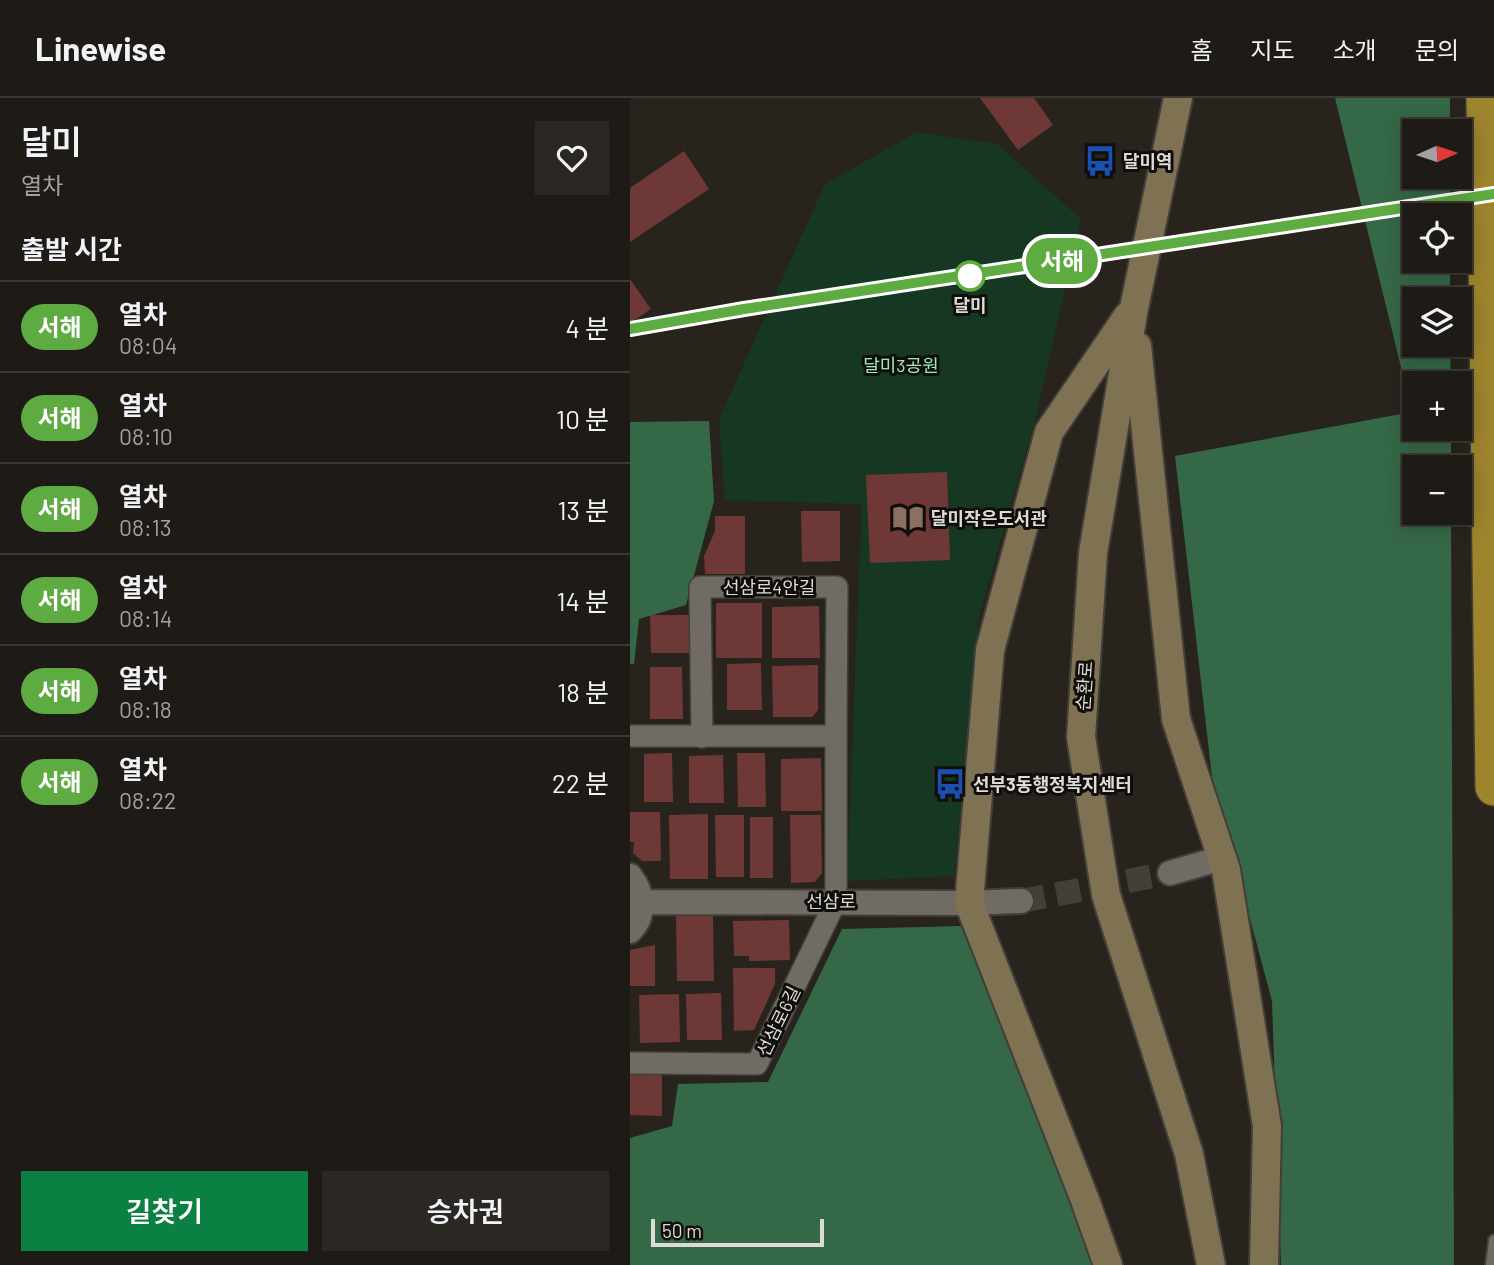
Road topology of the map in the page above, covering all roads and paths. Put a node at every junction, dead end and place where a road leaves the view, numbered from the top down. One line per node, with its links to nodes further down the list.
1 (1178, 98): 3 (main road, 순환로)
2 (1485, 98): 7 (highway)
3 (1133, 308): 8 (main road); 14 (main road); 19 (main road, 순환로)
4 (630, 736): 6 (street)
5 (836, 736): 6 (street); 6 (street, 선삼로4안길); 11 (street, 선삼로4안길)
6 (702, 737)
7 (1494, 787)
8 (1222, 858): 9 (street); 20 (main road)
9 (1170, 873)
10 (630, 876): 13 (street)
11 (836, 901): 13 (street, 선삼로); 14 (street, 선삼로); 16 (street, 선삼로6길)
12 (1021, 901): 14 (street, 선삼로)
13 (641, 902): 15 (street)
14 (969, 903): 18 (main road)
15 (630, 931)
16 (630, 1063)
17 (1494, 1240): 21 (lane)
18 (1108, 1265)
19 (1211, 1265)
20 (1265, 1265)
21 (1491, 1265)

